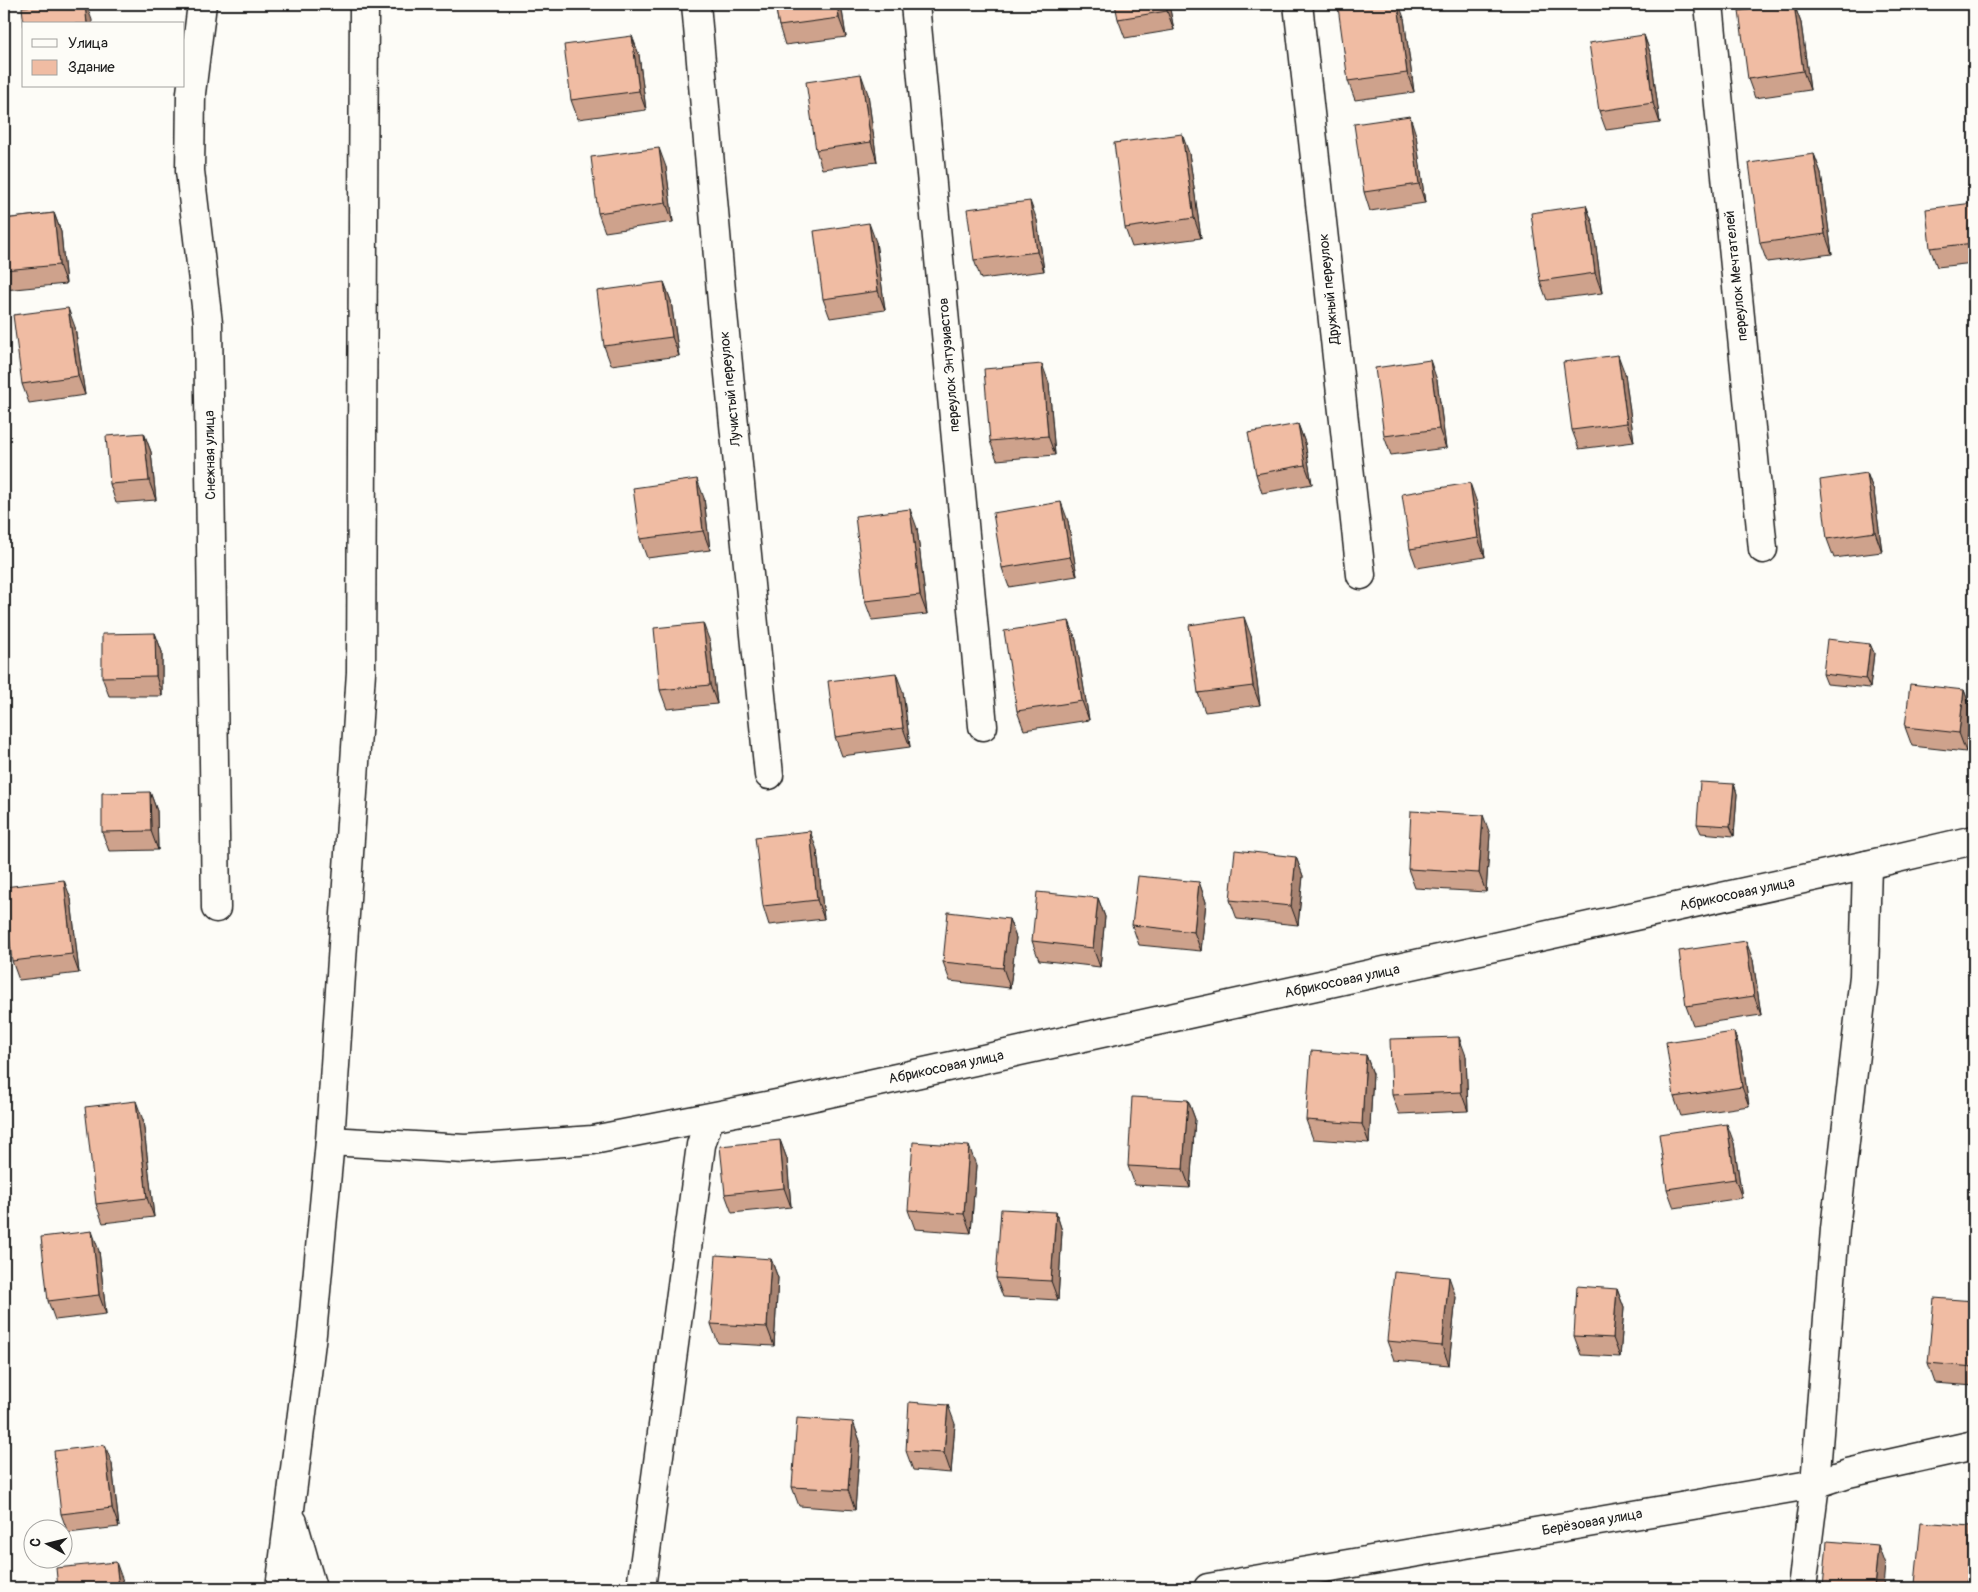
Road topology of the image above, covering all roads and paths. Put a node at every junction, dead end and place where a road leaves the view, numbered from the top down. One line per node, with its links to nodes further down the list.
1 (202, 4): 13 (street, Снежная улица)
2 (364, 4): 15 (street)
3 (696, 4): 10 (street, Лучистый переулок)
4 (915, 4): 9 (street, переулок Энтузиастов)
5 (1298, 4): 8 (street, Дружный переулок)
6 (1709, 4): 7 (street, переулок Мечтателей)
7 (1763, 549)
8 (1361, 575)
9 (984, 726)
10 (769, 774)
11 (1974, 840): 12 (street, Абрикосовая улица)
12 (1867, 866): 14 (street, Абрикосовая улица); 17 (street)
13 (216, 908)
14 (709, 1119): 15 (street, Абрикосовая улица); 21 (street)
15 (330, 1141): 18 (street)
16 (1974, 1445): 17 (street, Берёзовая улица)
17 (1815, 1484): 22 (street, Берёзовая улица); 23 (street)
18 (290, 1512): 19 (street); 20 (street)
19 (280, 1588)
20 (312, 1588)
21 (641, 1588)
22 (1208, 1588)
23 (1802, 1588)

